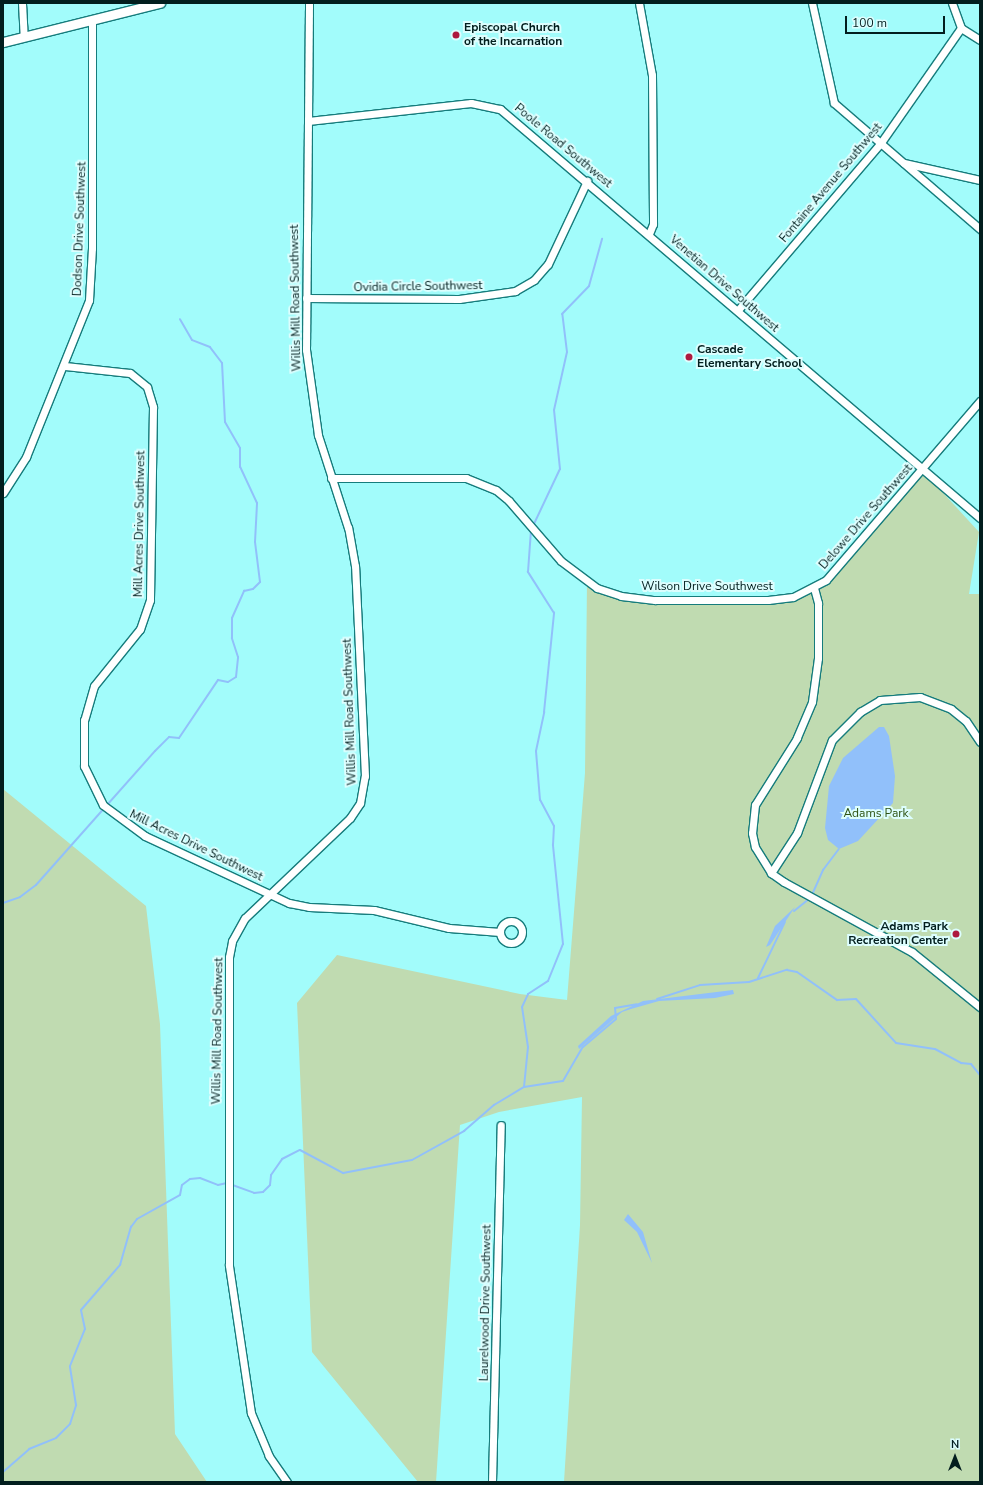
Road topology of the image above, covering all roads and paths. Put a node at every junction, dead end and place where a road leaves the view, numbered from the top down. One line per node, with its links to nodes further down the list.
1 (22, 3): 9 (street)
2 (160, 3): 7 (main road)
3 (309, 3): 12 (street, Willis Mill Road Southwest)
4 (639, 3): 18 (street)
5 (812, 3): 13 (street)
6 (952, 3): 8 (street)
7 (92, 20): 9 (main road); 21 (street, Dodson Drive Southwest)
8 (961, 28): 10 (street); 13 (street, Fontaine Avenue Southwest)
9 (24, 36): 11 (main road)
10 (980, 40)
11 (3, 42)
12 (308, 121): 16 (street, Poole Road Southwest); 19 (street, Willis Mill Road Southwest)
13 (880, 144): 14 (street); 20 (street, Fontaine Avenue Southwest)
14 (902, 163): 15 (street); 17 (street)
15 (980, 180)
16 (587, 181): 18 (street, Poole Road Southwest); 19 (street, Ovidia Circle Southwest)
17 (980, 229)
18 (649, 234): 20 (street, Venetian Drive Southwest)
19 (306, 298): 24 (street, Willis Mill Road Southwest)
20 (738, 310): 23 (street, Venetian Drive Southwest)
21 (65, 366): 25 (street, Dodson Drive Southwest); 30 (street, Mill Acres Drive Southwest)
22 (980, 401): 23 (street, Delowe Drive Southwest)
23 (922, 469): 26 (street, Venetian Drive Southwest); 27 (street, Delowe Drive Southwest)
24 (331, 478): 27 (street, Wilson Drive Southwest); 30 (street, Willis Mill Road Southwest)
25 (3, 493)
26 (980, 518)
27 (814, 588): 29 (street)
28 (980, 742): 29 (street)
29 (772, 873): 32 (street)
30 (268, 894): 31 (street, Mill Acres Drive Southwest); 34 (street, Willis Mill Road Southwest)
31 (500, 932)
32 (980, 1007)
33 (501, 1125): 35 (street, Laurelwood Drive Southwest)
34 (288, 1482)
35 (492, 1482)

